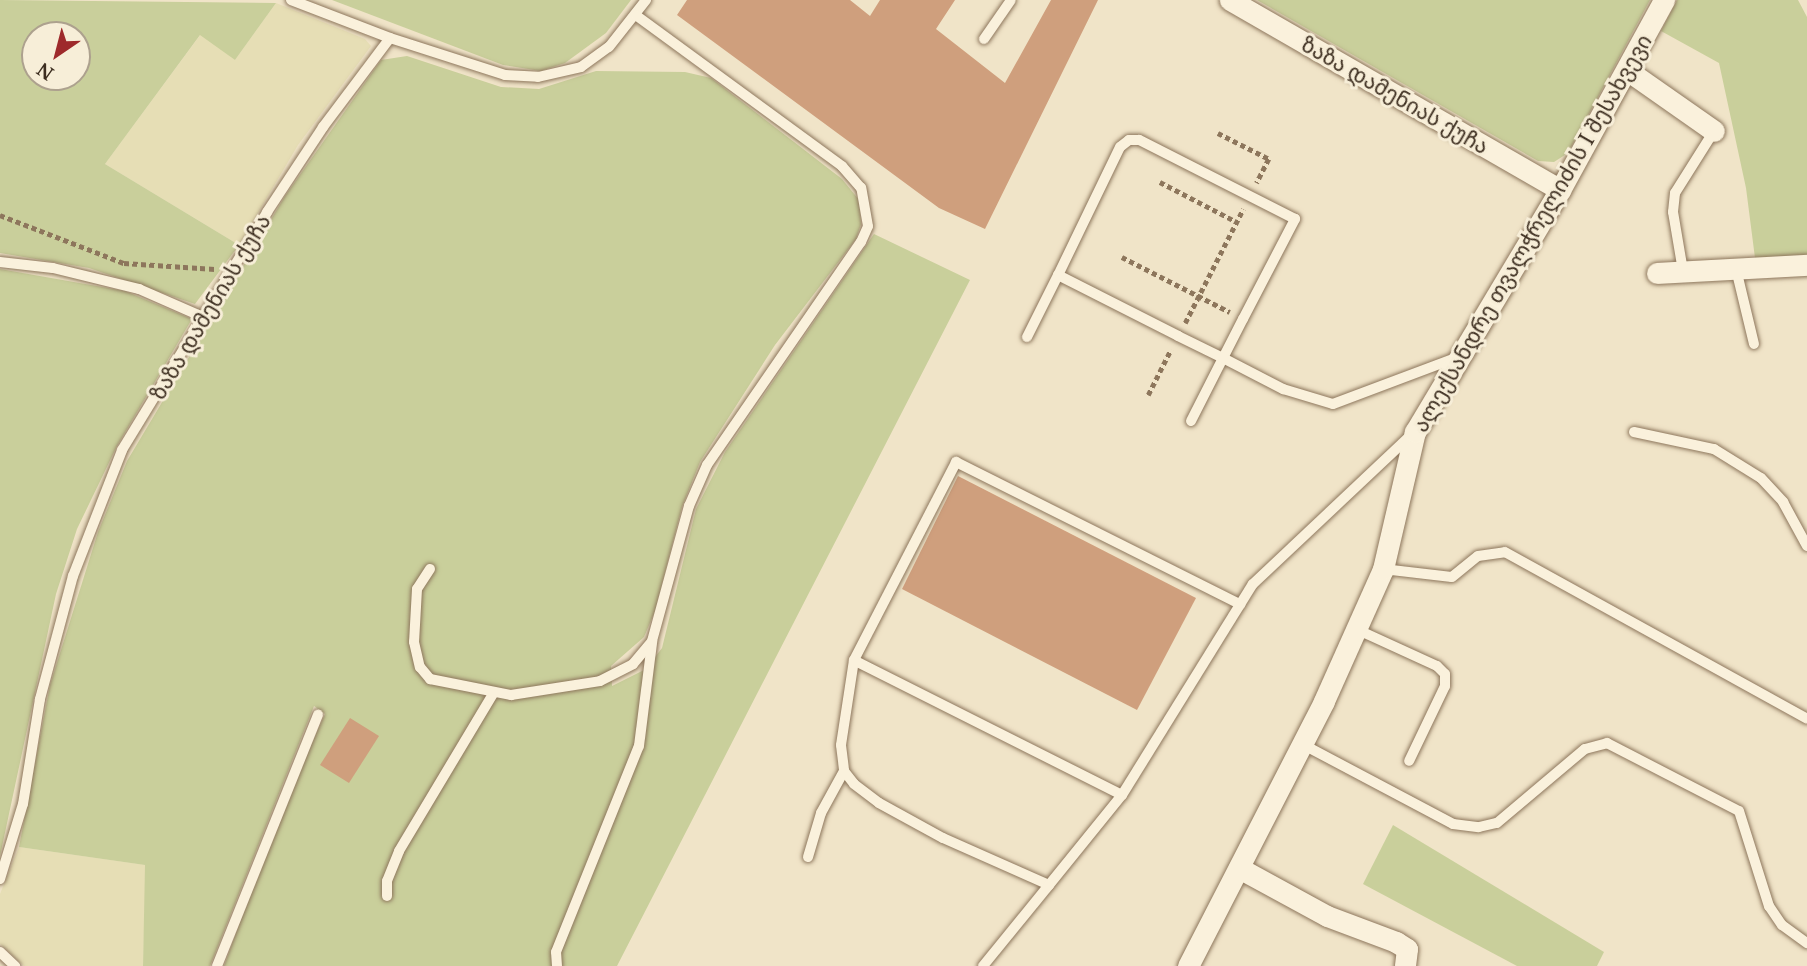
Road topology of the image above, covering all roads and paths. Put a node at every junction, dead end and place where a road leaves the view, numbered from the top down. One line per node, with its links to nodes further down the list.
1 (291, 0): 7 (lane)
2 (646, 0): 6 (lane)
3 (1011, 0): 8 (lane)
4 (1230, 0): 13 (street, ზაზა დამენიას ქუჩა)
5 (1664, 0): 9 (street, ალექსანდრე თვალჭრელიძის I შესახვევი)
6 (636, 15): 7 (lane); 42 (lane)
7 (390, 38): 21 (lane, ზაზა დამენიას ქუჩა)
8 (984, 39)
9 (1627, 71): 10 (street); 13 (street, ალექსანდრე თვალჭრელიძის I შესახვევი)
10 (1714, 131): 22 (lane)
11 (1218, 133): 14 (path)
12 (1160, 182): 16 (path)
13 (1560, 190): 31 (street, ალექსანდრე თვალჭრელიძის I შესახვევი)
14 (1250, 196): 16 (path); 24 (lane); 27 (lane)
15 (0, 215): 21 (path)
16 (1237, 222): 25 (path)
17 (1122, 257): 25 (path)
18 (0, 262): 26 (lane)
19 (1807, 265): 20 (street)
20 (1736, 269): 22 (street); 30 (lane)
21 (233, 270): 26 (lane, ზაზა დამენიას ქუჩა)
22 (1684, 271): 23 (street)
23 (1657, 273)
24 (1058, 275): 28 (lane); 29 (lane)
25 (1199, 296): 27 (path); 28 (path)
26 (205, 318): 53 (lane, ზაზა დამენიას ქუჩა)
27 (1243, 319): 32 (lane)
28 (1178, 336): 32 (lane); 33 (path)
29 (1027, 337)
30 (1754, 344)
31 (1461, 356): 32 (lane); 35 (street, ალექსანდრე თვალჭრელიძის I შესახვევი)
32 (1223, 358): 34 (lane)
33 (1148, 395)
34 (1191, 421)
35 (1415, 432): 39 (street, ალექსანდრე თვალჭრელიძის I შესახვევი); 40 (lane)
36 (1634, 432): 37 (lane)
37 (1807, 546)
38 (430, 569): 44 (lane)
39 (1382, 569): 41 (street, ალექსანდრე თვალჭრელიძის I შესახვევი); 46 (lane)
40 (1240, 604): 43 (lane); 50 (lane)
41 (1356, 629): 47 (street, ალექსანდრე თვალჭრელიძის I შესახვევი); 48 (lane)
42 (652, 641): 44 (lane); 60 (lane)
43 (854, 660): 49 (lane); 50 (lane)
44 (494, 692): 55 (lane)
45 (318, 715): 59 (lane)
46 (1807, 719)
47 (1302, 744): 52 (street, ალექსანდრე თვალჭრელიძის I შესახვევი); 56 (lane)
48 (1409, 761)
49 (844, 771): 51 (lane); 54 (lane)
50 (1122, 795): 54 (lane)
51 (808, 857)
52 (1239, 868): 62 (street, ალექსანდრე თვალჭრელიძის I შესახვევი); 63 (street)
53 (0, 879)
54 (1049, 885): 61 (lane)
55 (387, 896)
56 (1807, 943)
57 (0, 952): 58 (lane)
58 (15, 966)
59 (217, 966)
60 (557, 966)
61 (983, 966)
62 (1188, 966)
63 (1405, 966)

